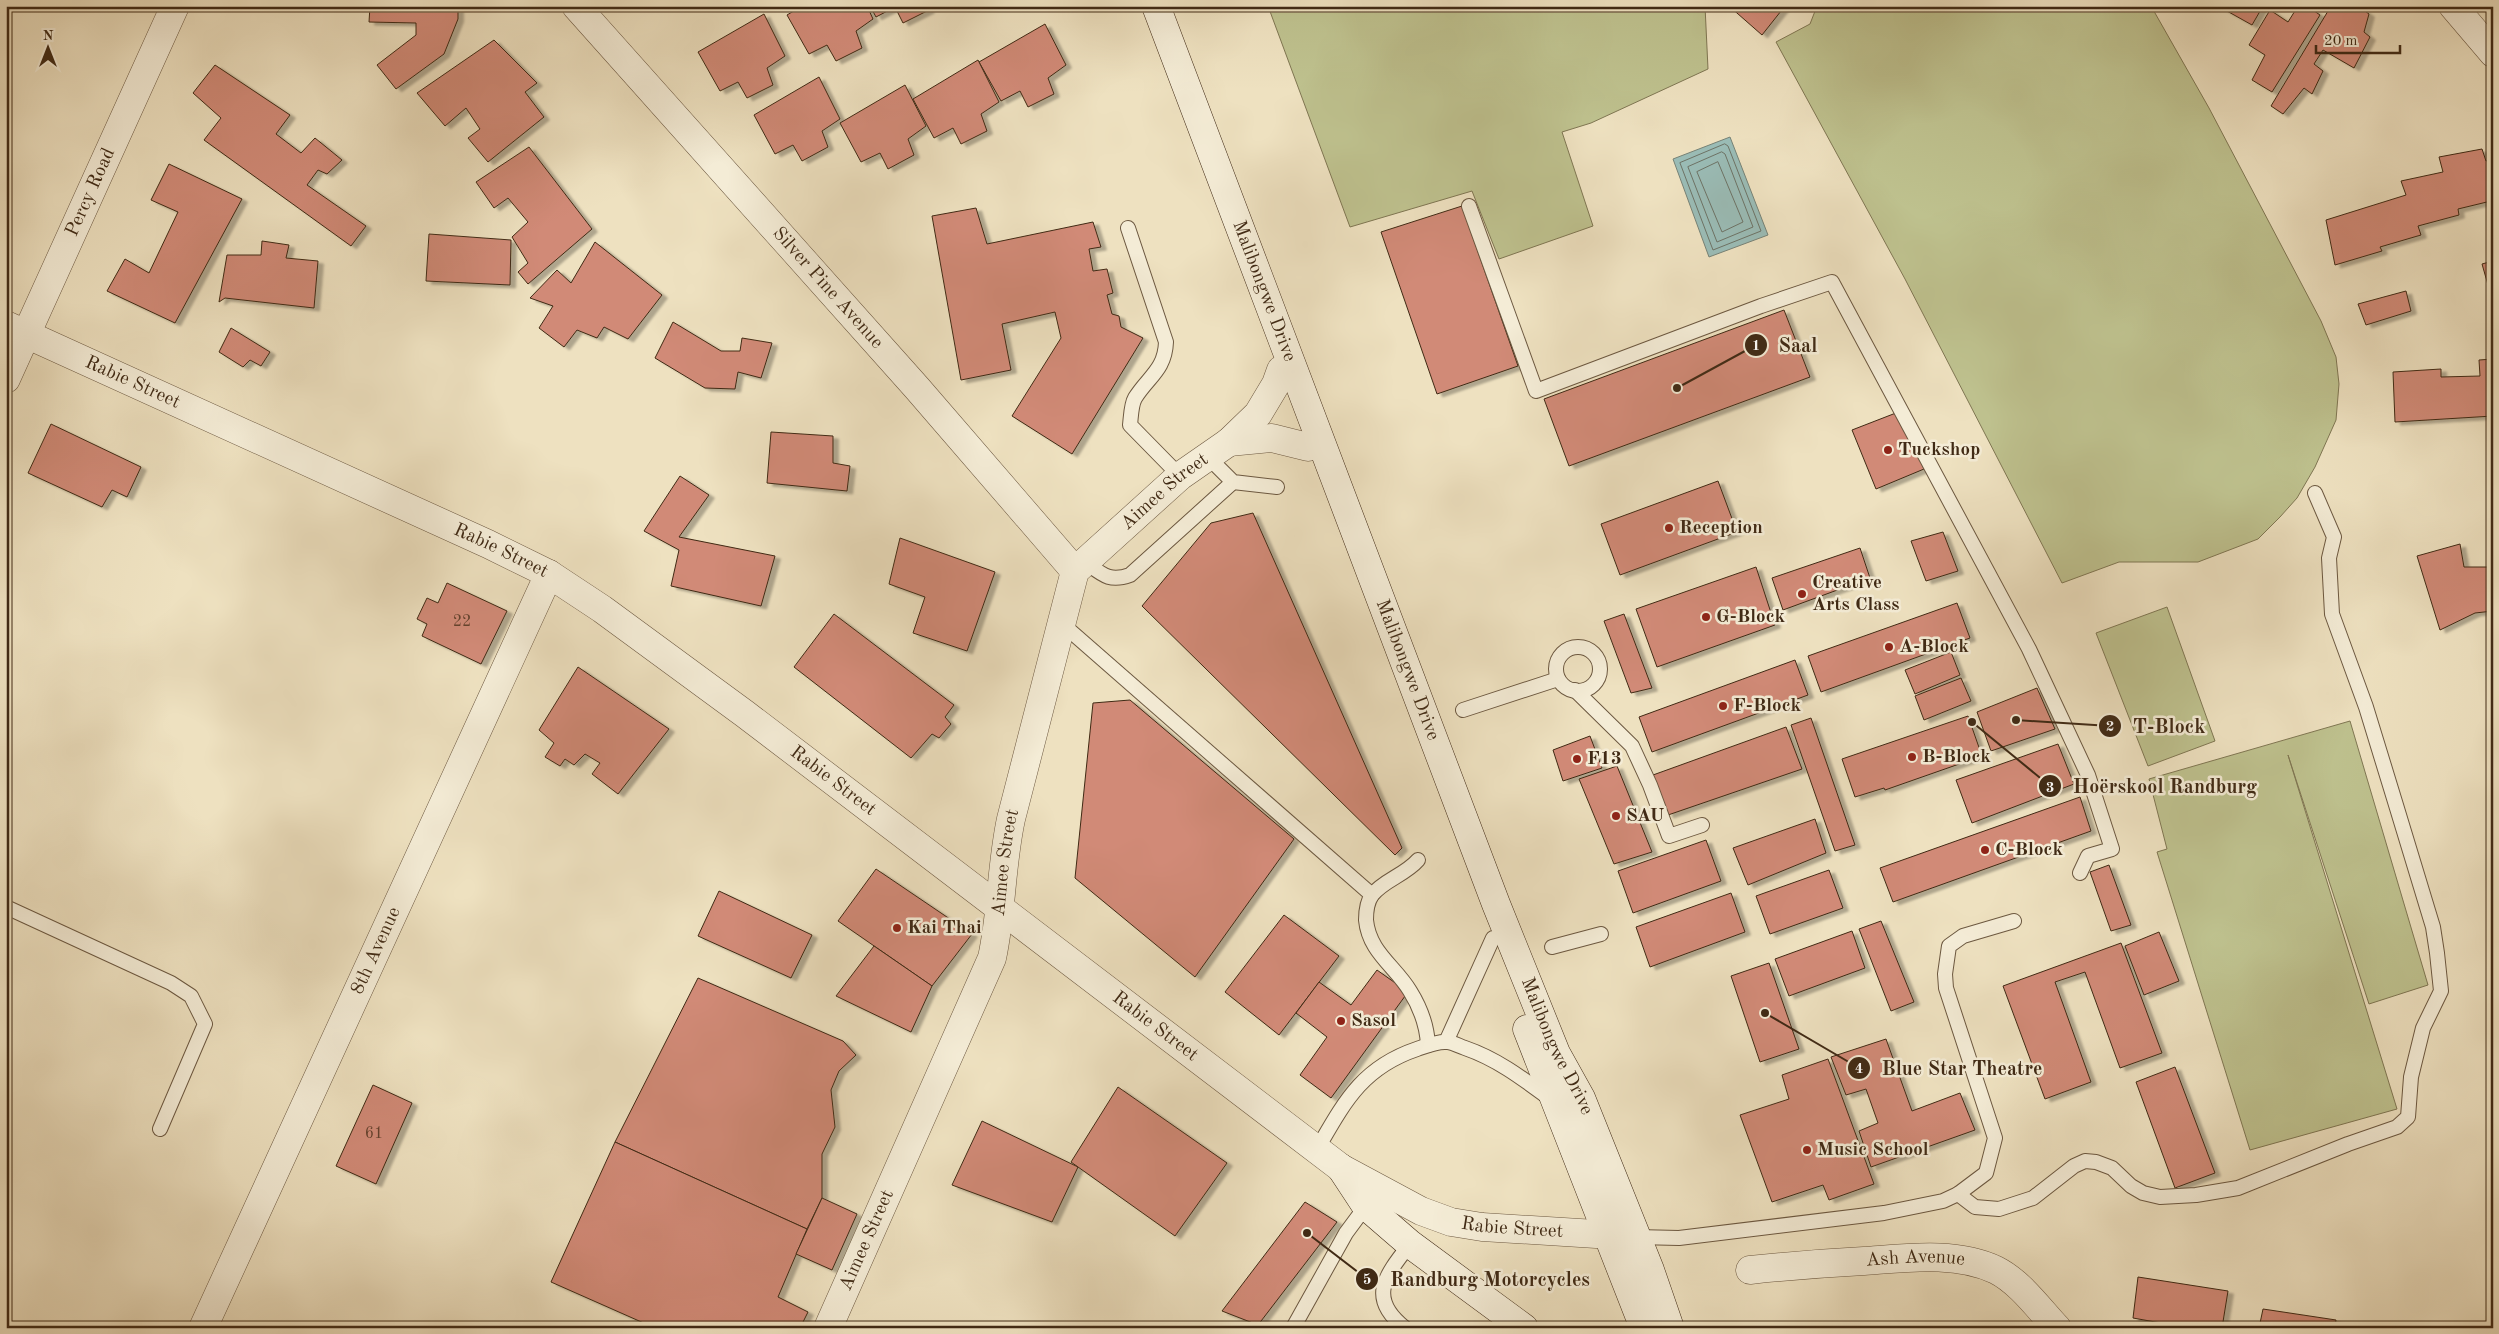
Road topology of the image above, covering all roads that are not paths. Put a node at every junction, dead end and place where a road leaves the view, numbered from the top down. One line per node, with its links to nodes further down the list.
1 (175, 6): 9 (street, Percy Road)
2 (576, 6): 18 (street, Silver Pine Avenue)
3 (1138, 6): 10 (street, Malibongwe Drive)
4 (1156, 6): 43 (street, Malibongwe Drive)
5 (2453, 6): 6 (street)
6 (2493, 53)
7 (1469, 206): 26 (lane)
8 (1128, 228): 14 (lane)
9 (16, 329): 11 (street, Percy Road); 19 (street, Rabie Street)
10 (1281, 370): 12 (street, Malibongwe Drive); 13 (street, Aimee Street)
11 (6, 379)
12 (1308, 447): 13 (street, Aimee Street); 32 (street, Malibongwe Drive)
13 (1218, 449): 14 (street, Aimee Street); 15 (lane)
14 (1180, 476): 18 (street, Aimee Street)
15 (1233, 482): 16 (lane); 18 (lane)
16 (1277, 487)
17 (2315, 493): 40 (lane)
18 (1079, 566): 20 (street, Aimee Street)
19 (550, 574): 29 (street, Rabie Street); 46 (street, 8th Avenue)
20 (1060, 622): 27 (lane); 29 (street, Aimee Street)
21 (1558, 679): 22 (lane); 22 (lane); 23 (lane)
22 (1575, 690): 24 (lane)
23 (1463, 710)
24 (1702, 825)
25 (1418, 860): 27 (lane)
26 (2080, 873)
27 (1372, 895): 35 (lane)
28 (6, 907): 37 (lane)
29 (1000, 908): 38 (street, Rabie Street); 47 (street, Aimee Street)
30 (2014, 921): 40 (lane)
31 (1601, 934): 33 (lane)
32 (1493, 938): 34 (lane); 36 (street, Malibongwe Drive)
33 (1552, 947)
34 (1446, 1042): 35 (lane); 36 (lane)
35 (1428, 1045): 38 (lane)
36 (1557, 1104): 42 (street, Malibongwe Drive)
37 (160, 1129)
38 (1316, 1151): 39 (street, Rabie Street)
39 (1341, 1168): 41 (street); 42 (street, Rabie Street)
40 (1958, 1194): 43 (lane)
41 (1366, 1206): 44 (street); 48 (lane)
42 (1608, 1234): 43 (street, Rabie Street); 51 (street, Malibongwe Drive)
43 (1636, 1237): 52 (street, Malibongwe Drive)
44 (1410, 1244): 49 (lane); 50 (street)
45 (1750, 1270): 53 (street, Ash Avenue)
46 (203, 1328)
47 (828, 1328)
48 (1293, 1328)
49 (1405, 1328)
50 (1524, 1328)
51 (1644, 1328)
52 (1670, 1328)
53 (2057, 1328)

